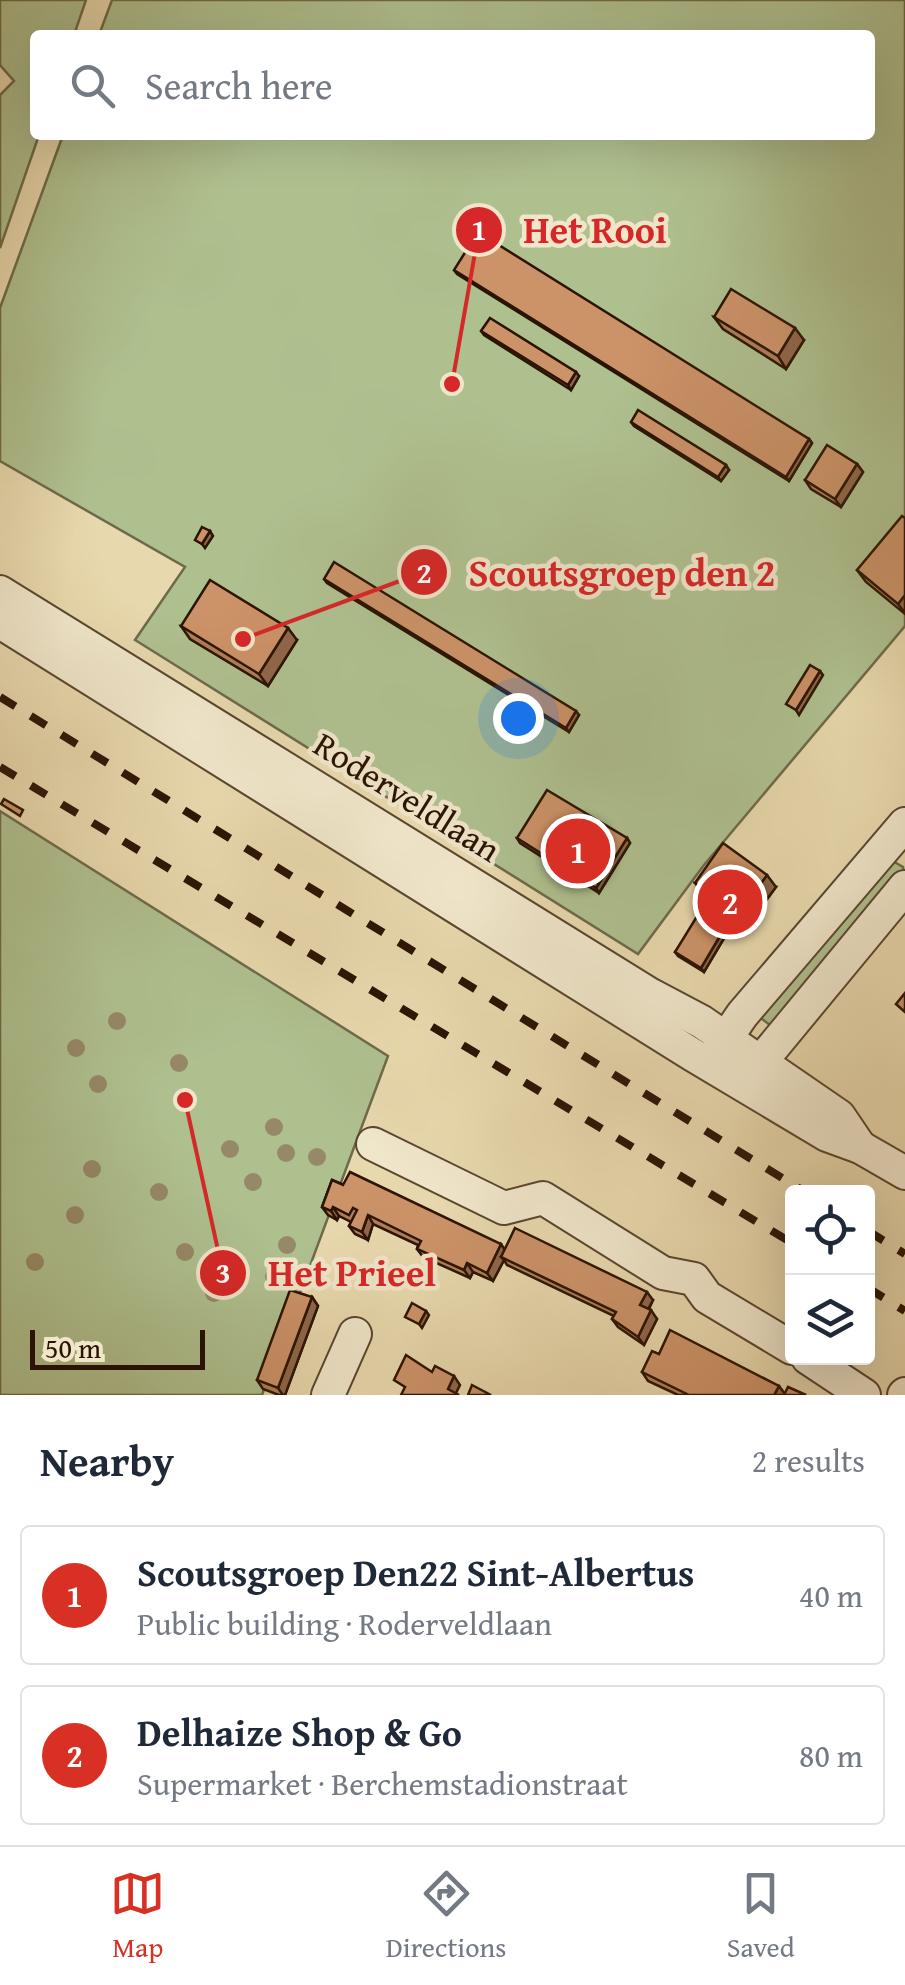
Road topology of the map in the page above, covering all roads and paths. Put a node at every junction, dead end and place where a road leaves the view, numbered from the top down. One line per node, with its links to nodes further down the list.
1 (0, 592): 5 (street, Roderveldlaan)
2 (0, 622): 5 (street, Roderveldlaan)
3 (900, 840): 5 (street)
4 (905, 886): 6 (street)
5 (726, 1039): 6 (street, Roderveldlaan)
6 (752, 1074): 8 (street, Roderveldlaan)
7 (373, 1144): 10 (street)
8 (905, 1173)
9 (356, 1334): 12 (street)
10 (785, 1344)
11 (819, 1365): 13 (street)
12 (328, 1395)
13 (864, 1395)

